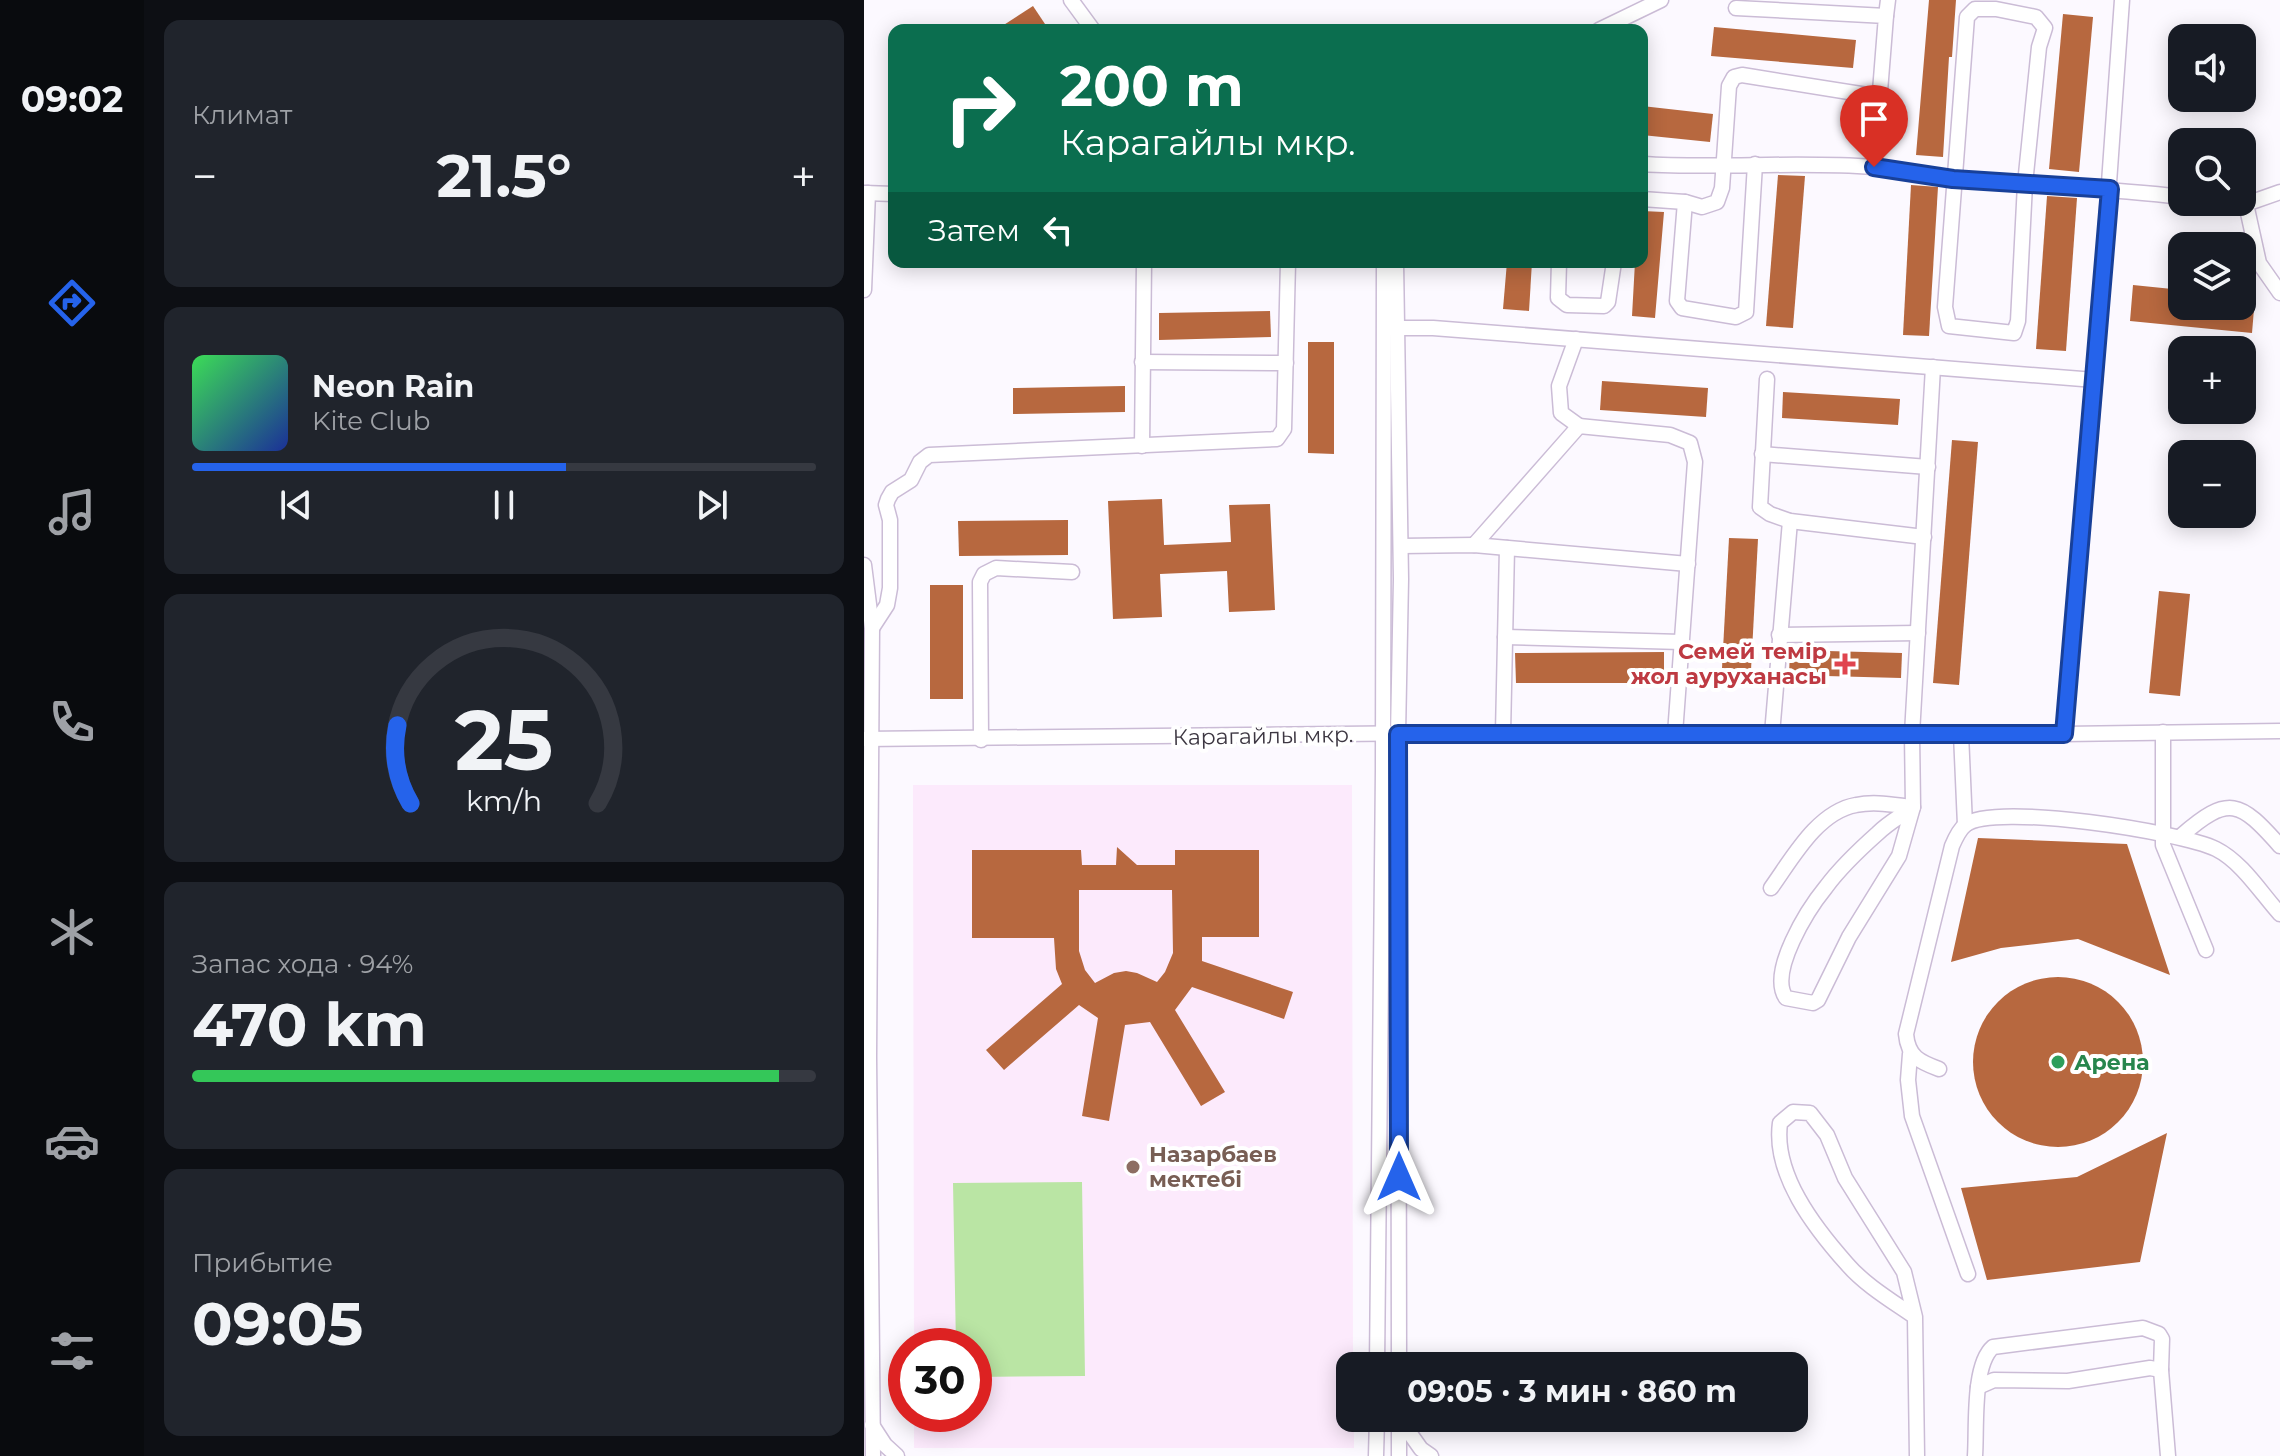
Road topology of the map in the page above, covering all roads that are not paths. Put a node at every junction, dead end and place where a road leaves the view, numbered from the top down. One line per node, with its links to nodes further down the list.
1 (1071, 0): 7 (street)
2 (1661, 0): 8 (street)
3 (1888, 0): 6 (street)
4 (2122, 0): 16 (street)
5 (1736, 8): 6 (street)
6 (1886, 16): 9 (street)
7 (1089, 24)
8 (1611, 24)
9 (1880, 97): 12 (street); 13 (street)
10 (1648, 164): 12 (street)
11 (1755, 164): 12 (street); 13 (street); 23 (street)
12 (1724, 165): 23 (street)
13 (1874, 167): 14 (street)
14 (1953, 179): 15 (street); 15 (street); 15 (street)
15 (2025, 184): 16 (street)
16 (2110, 189): 20 (street); 39 (street)
17 (2280, 192): 22 (street)
18 (866, 193): 19 (street); 31 (street)
19 (888, 194)
20 (2168, 195)
21 (1648, 199): 23 (street)
22 (2256, 200)
23 (1685, 202)
24 (2249, 216): 32 (street)
25 (1144, 268): 35 (street)
26 (1288, 268): 36 (street)
27 (1385, 268): 33 (street)
28 (1396, 268): 33 (street)
29 (1559, 268): 30 (street)
30 (1613, 268)
31 (864, 290)
32 (2280, 293)
33 (1392, 328): 34 (street); 47 (street); 60 (street)
34 (1576, 339): 37 (street); 40 (street)
35 (1142, 362): 36 (street); 41 (street)
36 (1286, 363): 41 (street)
37 (1933, 367): 39 (street); 43 (street)
38 (1767, 379): 42 (street)
39 (2095, 380): 65 (street)
40 (1579, 426): 46 (street); 49 (street)
41 (1142, 446): 52 (street)
42 (1762, 454): 43 (street); 44 (street)
43 (1928, 467): 45 (street)
44 (1790, 521): 45 (street); 54 (street)
45 (1924, 537): 53 (street)
46 (1474, 545): 47 (street); 48 (street)
47 (1401, 546): 60 (street)
48 (1507, 548): 49 (street); 55 (street)
49 (1688, 564): 56 (street)
50 (864, 565): 52 (street)
51 (1072, 572): 67 (street)
52 (872, 628): 66 (street)
53 (1918, 633): 54 (street); 63 (street)
54 (1779, 635): 62 (street)
55 (1505, 637): 56 (street); 59 (street)
56 (1681, 642): 61 (street)
57 (2280, 731): 58 (street, Карагайлы мкр.)
58 (2163, 732): 65 (street, Карагайлы мкр.); 70 (street)
59 (1503, 733): 60 (street, Карагайлы мкр.); 61 (street, Карагайлы мкр.)
60 (1391, 734): 67 (street, Карагайлы мкр.); 81 (street); 82 (street)
61 (1675, 734): 62 (street, Карагайлы мкр.)
62 (1772, 734): 63 (street, Карагайлы мкр.)
63 (1912, 734): 64 (street, Карагайлы мкр.); 68 (street)
64 (1961, 734): 65 (street, Карагайлы мкр.); 69 (street)
65 (2064, 734)
66 (867, 739): 67 (street, Карагайлы мкр.); 77 (street)
67 (981, 740)
68 (1913, 807): 68 (street); 73 (street)
69 (1965, 825): 70 (street); 76 (street)
70 (2162, 833): 71 (street); 75 (street)
71 (2181, 836): 72 (street); 74 (street)
72 (2280, 846)
73 (1771, 888)
74 (2280, 914)
75 (2206, 950)
76 (1910, 1054): 78 (street); 79 (street)
77 (867, 1058): 85 (street)
78 (1939, 1069)
79 (1968, 1274)
80 (1915, 1317): 80 (street); 94 (street)
81 (1377, 1352)
82 (1399, 1352)
83 (2161, 1370): 84 (street); 84 (street); 96 (street)
84 (1978, 1387): 95 (street)
85 (872, 1425): 89 (street); 90 (street)
86 (1377, 1432): 91 (street)
87 (1399, 1432): 92 (street)
88 (1409, 1432): 93 (street)
89 (873, 1456)
90 (897, 1456)
91 (1376, 1456)
92 (1399, 1456)
93 (1431, 1456)
94 (1917, 1456)
95 (1975, 1456)
96 (2168, 1456)

